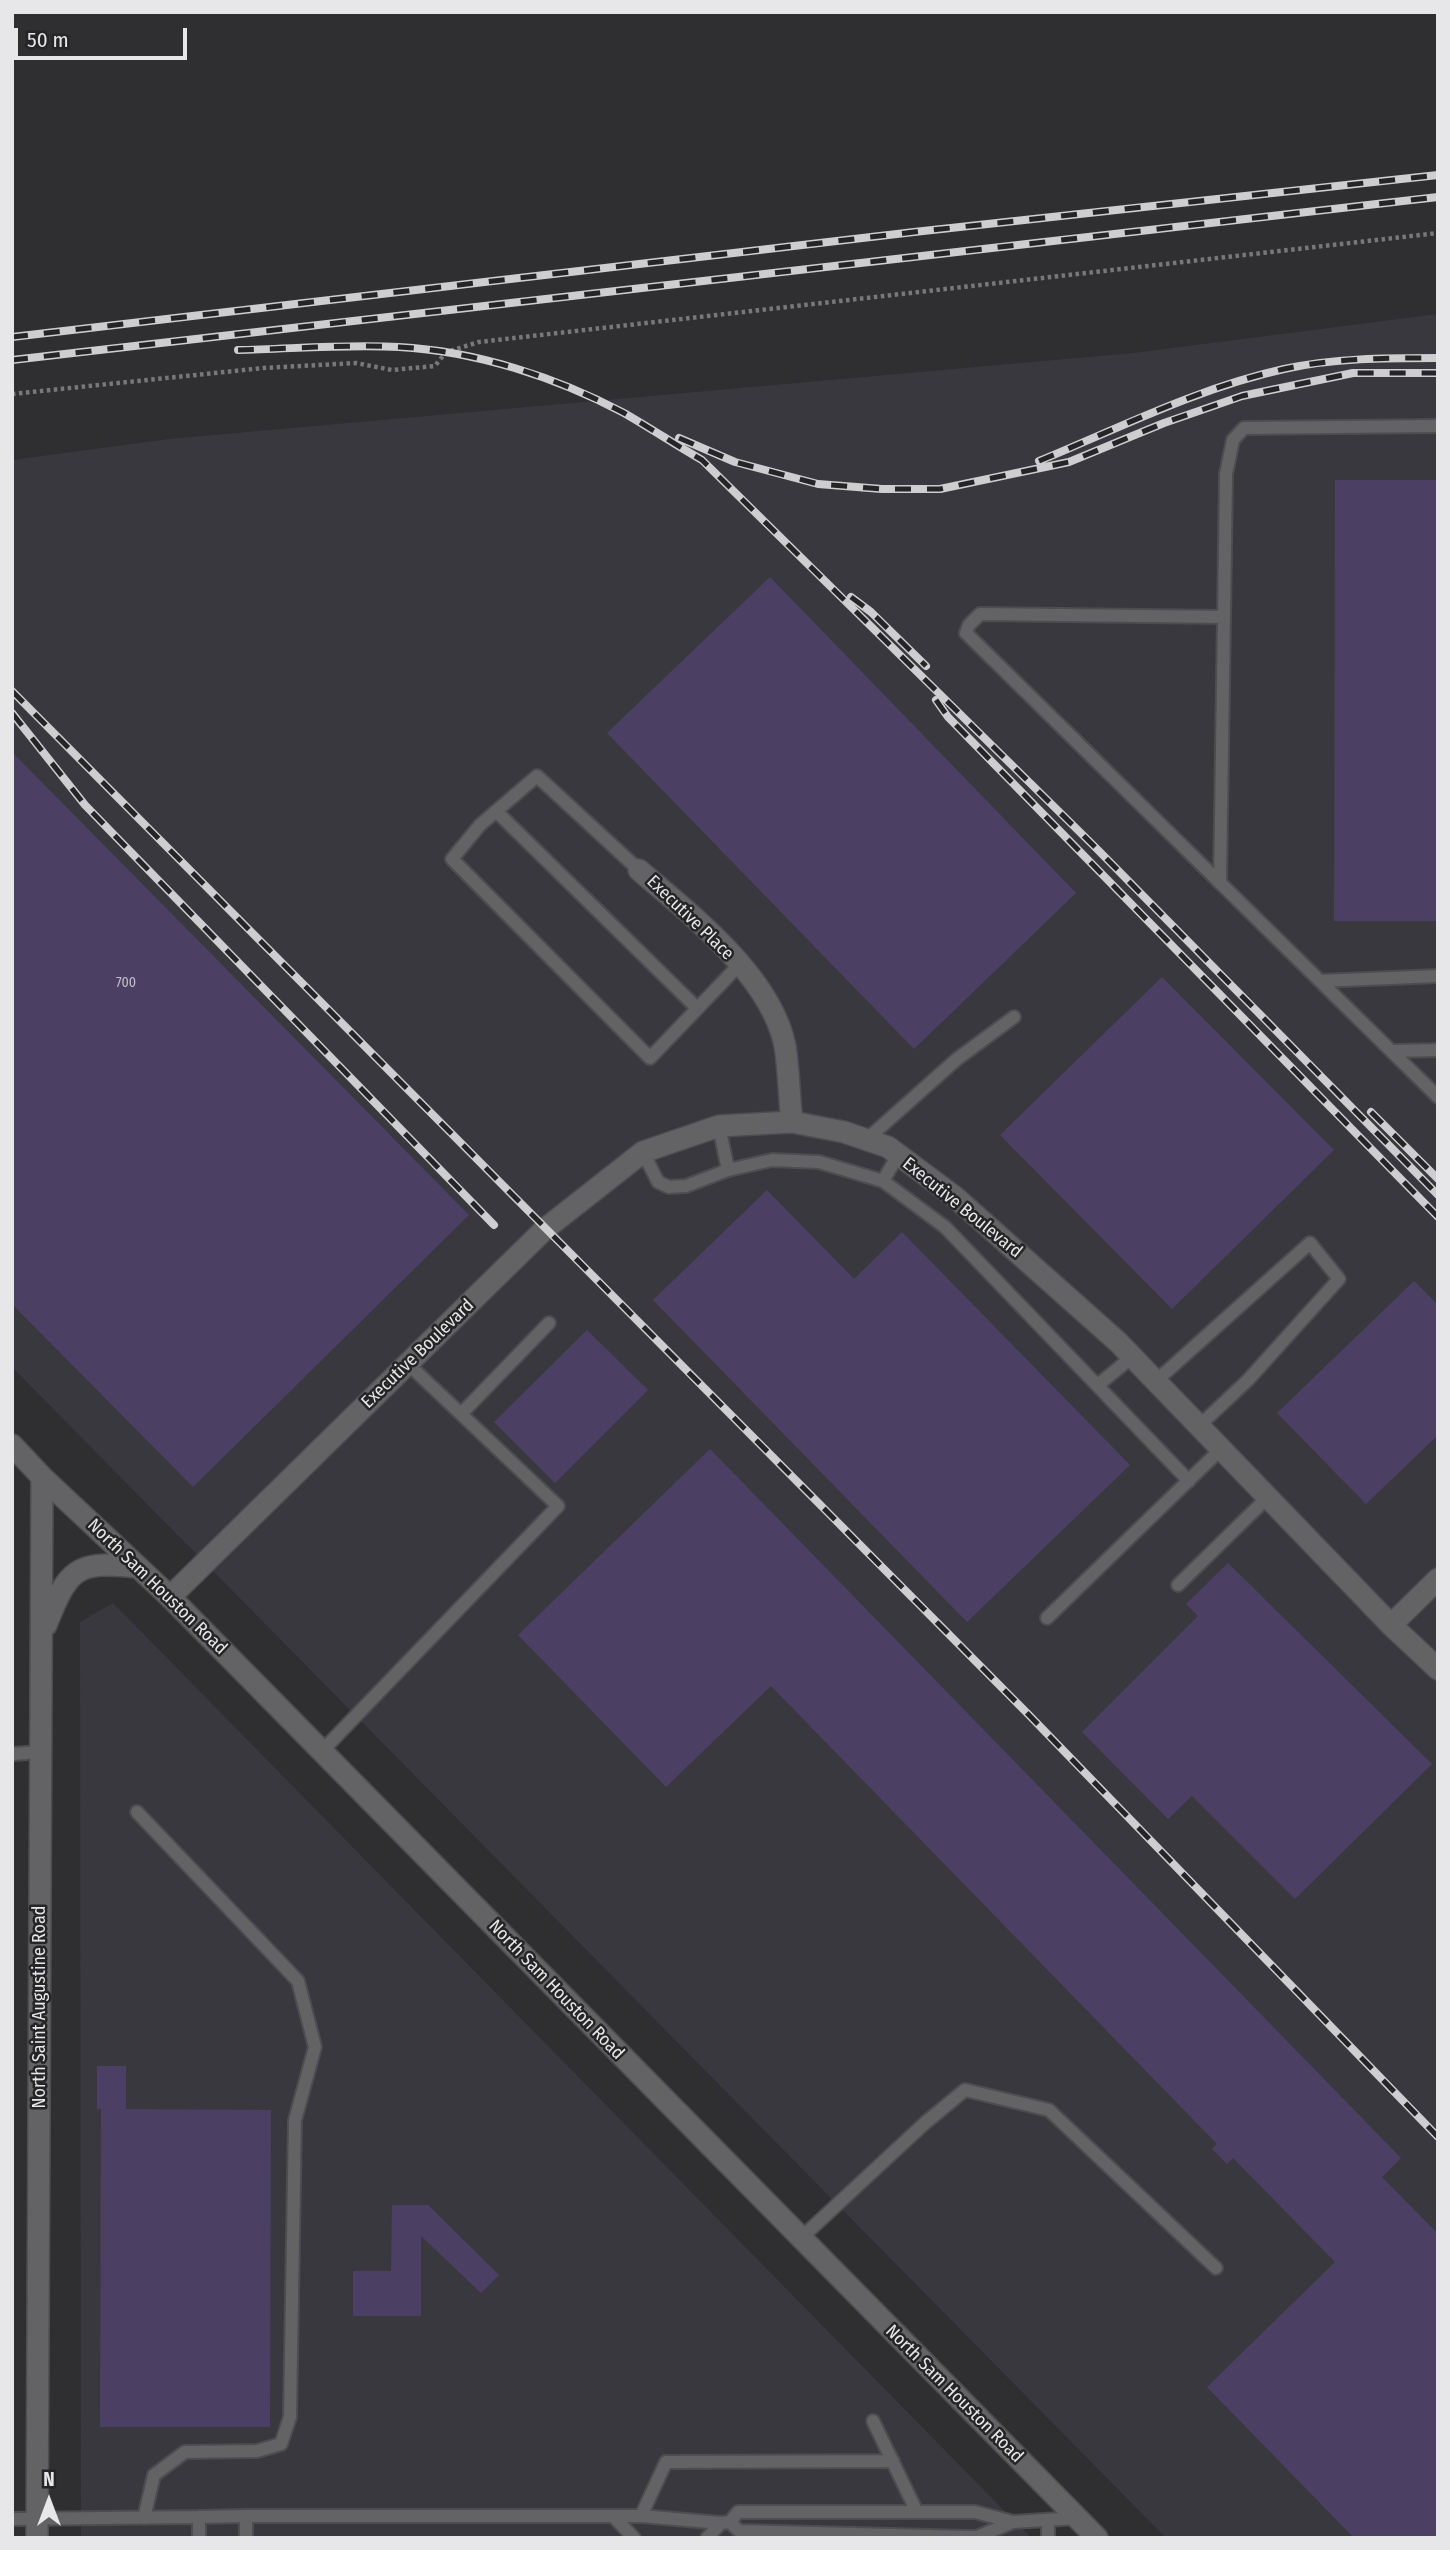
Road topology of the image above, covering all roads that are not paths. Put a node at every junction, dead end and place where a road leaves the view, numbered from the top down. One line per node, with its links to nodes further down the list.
1 (1438, 426): 2 (lane)
2 (1224, 617): 5 (lane); 5 (lane)
3 (496, 811): 4 (lane); 9 (lane); 9 (lane)
4 (639, 870): 6 (street, Executive Place)
5 (1220, 883): 8 (lane)
6 (739, 965): 9 (lane); 14 (street, Executive Place)
7 (1438, 976): 8 (lane)
8 (1320, 981): 12 (lane)
9 (697, 1008)
10 (1014, 1017): 16 (lane)
11 (1438, 1050): 12 (lane)
12 (1392, 1051): 13 (lane)
13 (1438, 1097)
14 (792, 1122): 15 (street, Executive Boulevard); 16 (street, Executive Boulevard)
15 (719, 1126): 17 (street, Executive Boulevard); 19 (lane)
16 (866, 1140): 18 (street, Executive Boulevard)
17 (643, 1152): 19 (lane); 23 (street, Executive Boulevard)
18 (898, 1155): 20 (lane); 22 (street, Executive Boulevard)
19 (728, 1170): 20 (lane)
20 (883, 1181): 25 (lane)
21 (549, 1322): 26 (lane)
22 (1132, 1357): 24 (street, Executive Boulevard); 25 (lane)
23 (408, 1364): 26 (lane); 36 (street, Executive Boulevard)
24 (1156, 1381): 27 (street, Executive Boulevard); 27 (lane)
25 (1098, 1385): 31 (lane)
26 (461, 1414): 41 (lane)
27 (1199, 1426): 29 (street, Executive Boulevard)
28 (12, 1445): 30 (street, North Sam Houston Road)
29 (1221, 1449): 31 (lane); 32 (street, Executive Boulevard)
30 (42, 1477): 33 (street, North Sam Houston Road); 39 (street, North Saint Augustine Road)
31 (1189, 1481): 37 (lane)
32 (1268, 1497): 35 (lane); 38 (street, Executive Boulevard)
33 (136, 1567): 36 (street, North Sam Houston Road); 39 (street)
34 (1438, 1579): 38 (street)
35 (1178, 1585)
36 (170, 1597): 41 (street, North Sam Houston Road)
37 (1047, 1618)
38 (1391, 1625): 40 (street, Executive Boulevard)
39 (41, 1637): 42 (street, North Saint Augustine Road)
40 (1437, 1665)
41 (322, 1751): 45 (street, North Sam Houston Road)
42 (41, 1752): 43 (lane); 60 (street, North Saint Augustine Road)
43 (12, 1754)
44 (137, 1812): 54 (lane)
45 (800, 2239): 46 (lane); 55 (street, North Sam Houston Road)
46 (1216, 2268)
47 (873, 2421): 48 (lane)
48 (893, 2461): 49 (lane); 52 (lane)
49 (917, 2512): 58 (lane); 59 (lane)
50 (246, 2516): 51 (lane); 53 (lane); 63 (lane)
51 (613, 2516): 52 (lane); 64 (lane)
52 (641, 2516): 58 (lane)
53 (199, 2517): 54 (lane); 62 (lane)
54 (144, 2518): 60 (lane)
55 (1077, 2518): 57 (lane); 67 (street, North Sam Houston Road)
56 (12, 2519): 60 (lane)
57 (1048, 2519): 59 (lane); 66 (lane)
58 (725, 2522): 61 (lane); 65 (lane)
59 (1013, 2522): 61 (lane)
60 (37, 2528)
61 (968, 2537)
62 (200, 2538)
63 (246, 2538)
64 (635, 2538)
65 (707, 2538)
66 (1048, 2538)
67 (1097, 2538)

